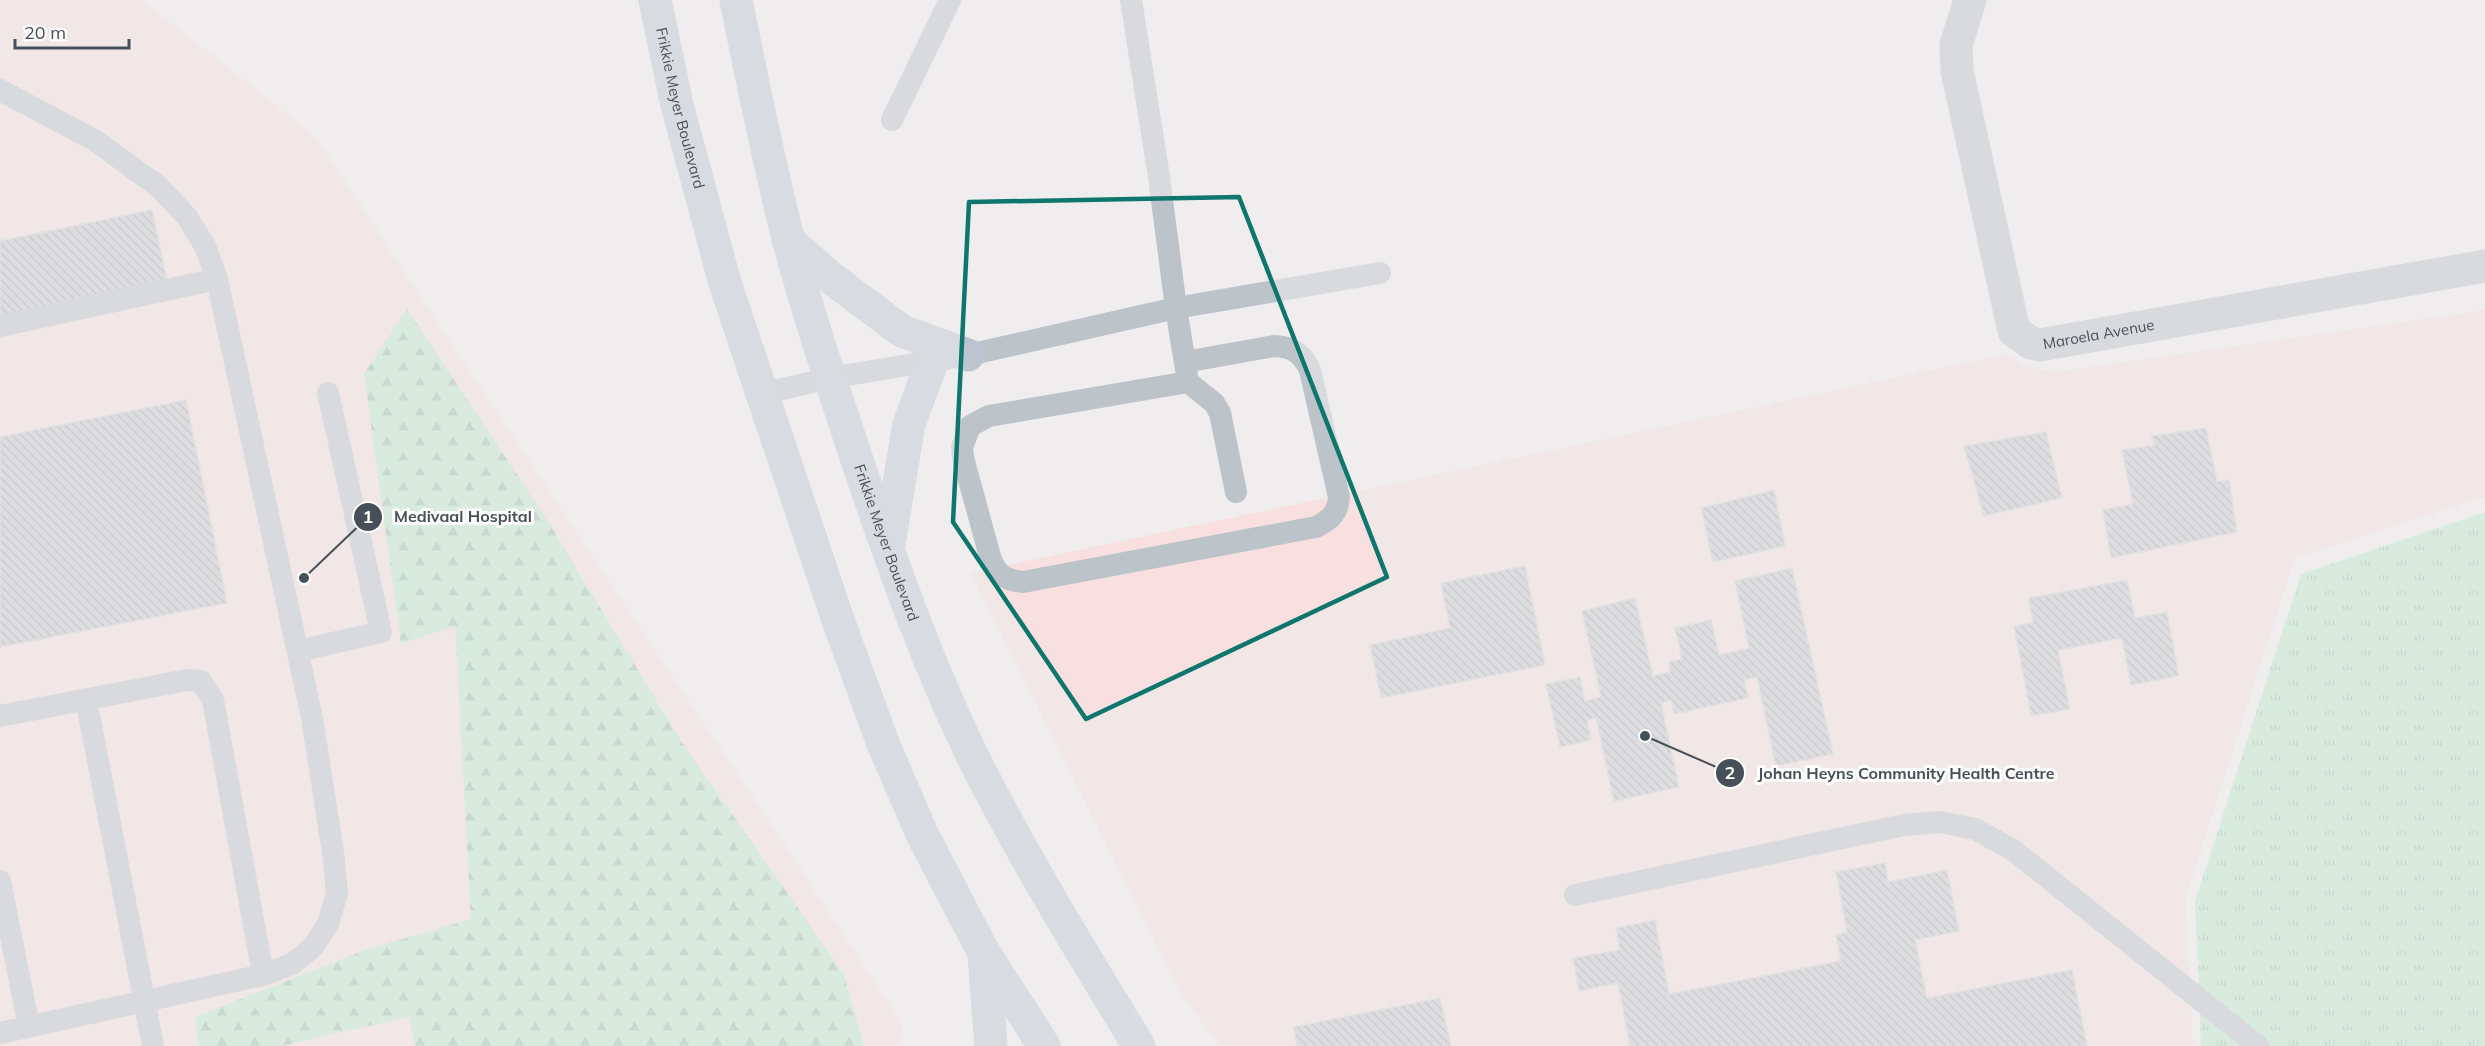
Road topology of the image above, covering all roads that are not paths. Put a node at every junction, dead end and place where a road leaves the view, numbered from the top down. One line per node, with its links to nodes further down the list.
1 (655, 0): 19 (main road, Frikkie Meyer Boulevard)
2 (736, 0): 8 (main road, Frikkie Meyer Boulevard)
3 (950, 0): 7 (lane)
4 (1131, 0): 12 (lane)
5 (1970, 0): 9 (street, Maroela Avenue)
6 (0, 90): 11 (lane)
7 (892, 120)
8 (788, 240): 14 (main road); 17 (main road, Frikkie Meyer Boulevard)
9 (2485, 266)
10 (1380, 273): 12 (lane)
11 (217, 279): 13 (lane); 22 (lane)
12 (1176, 308): 14 (lane); 16 (lane)
13 (0, 326)
14 (968, 355): 15 (lane)
15 (932, 362): 17 (lane); 21 (main road)
16 (1186, 372): 16 (lane); 20 (lane)
17 (830, 378): 19 (lane); 21 (main road, Frikkie Meyer Boulevard)
18 (328, 393): 22 (lane)
19 (761, 394): 27 (main road, Frikkie Meyer Boulevard)
20 (1236, 492)
21 (888, 553): 35 (main road, Frikkie Meyer Boulevard)
22 (298, 651): 28 (lane)
23 (86, 699): 24 (lane); 28 (lane); 29 (lane)
24 (0, 716)
25 (0, 881): 30 (lane)
26 (1575, 895): 36 (lane)
27 (983, 951): 33 (main road); 34 (main road, Frikkie Meyer Boulevard)
28 (263, 975): 29 (lane)
29 (144, 1002): 30 (lane); 32 (lane)
30 (29, 1027): 31 (lane)
31 (0, 1034)
32 (153, 1046)
33 (991, 1046)
34 (1044, 1046)
35 (1139, 1046)
36 (2258, 1046)

